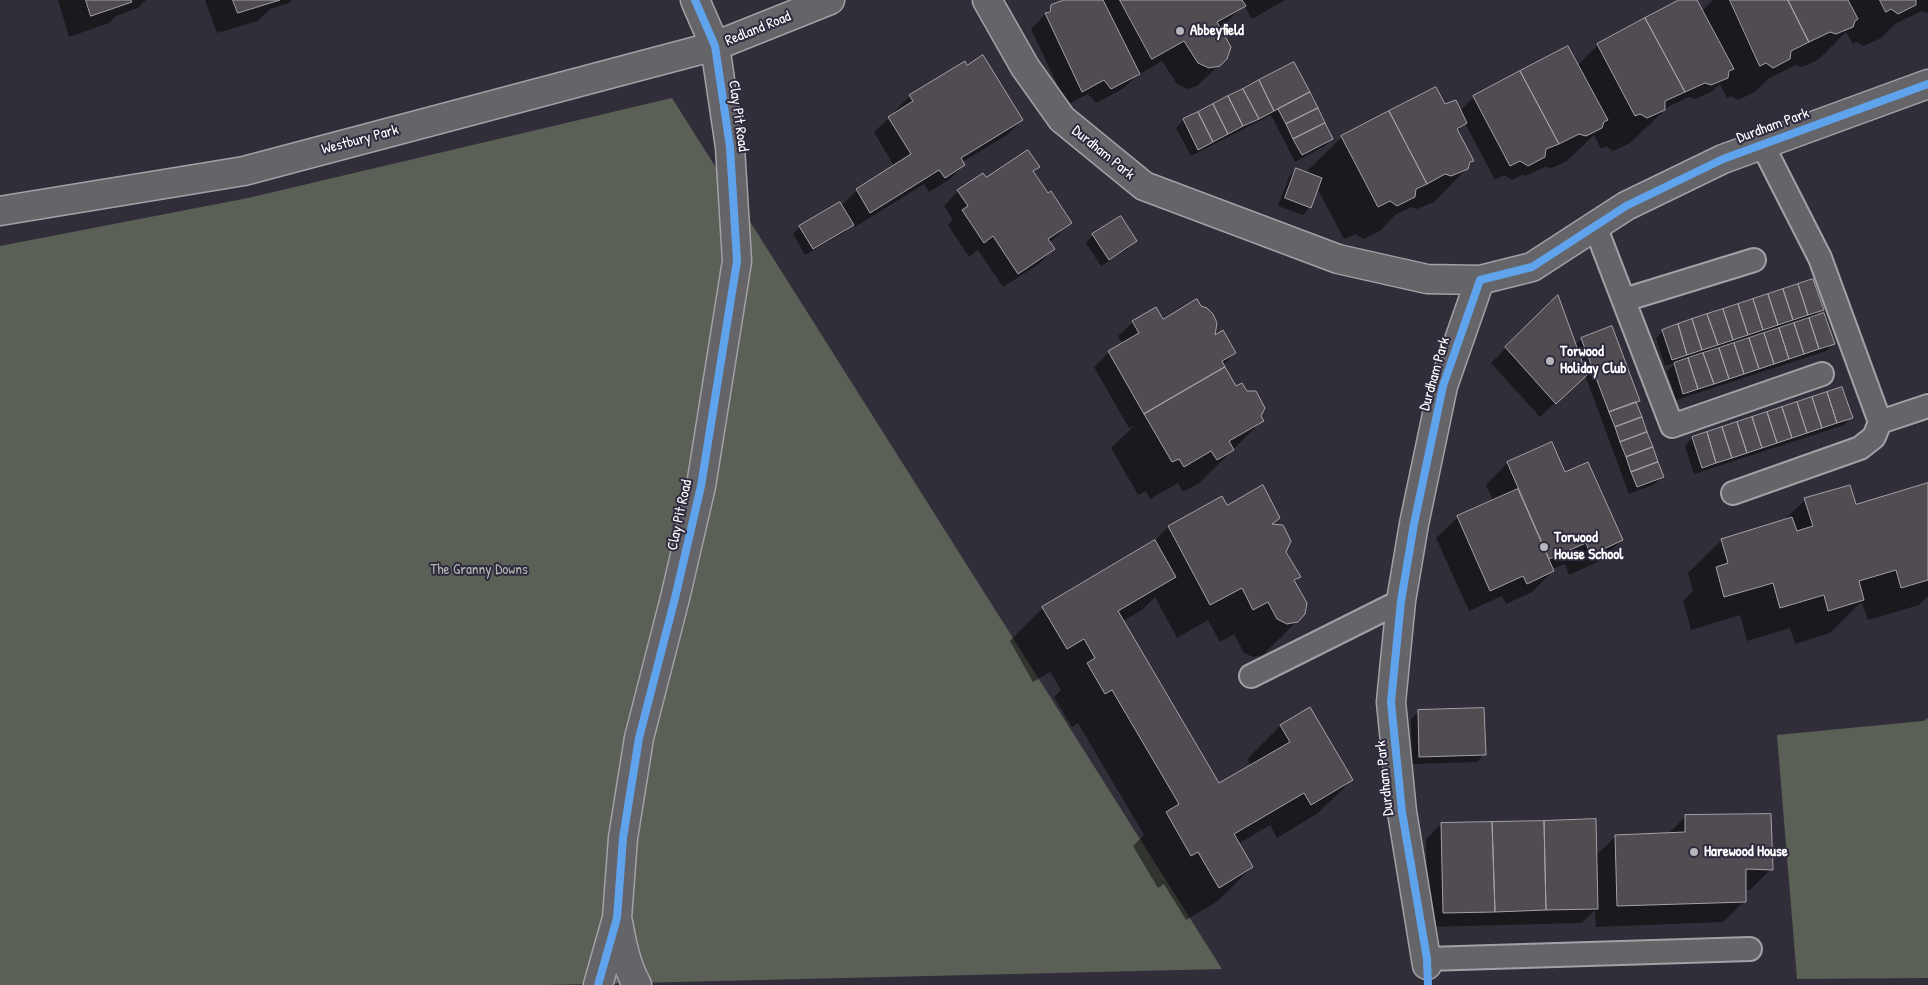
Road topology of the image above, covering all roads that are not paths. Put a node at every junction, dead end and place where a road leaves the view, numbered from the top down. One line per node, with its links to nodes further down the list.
1 (695, 0): 4 (street, Clay Pit Road)
2 (830, 0): 4 (street, Redland Road)
3 (987, 0): 10 (street, Durdham Park)
4 (715, 46): 7 (street, Westbury Park); 18 (street, Clay Pit Road)
5 (1928, 84): 6 (street, Durdham Park)
6 (1762, 144): 8 (street, Durdham Park); 14 (lane)
7 (0, 211)
8 (1595, 226): 10 (street, Durdham Park); 11 (lane)
9 (1754, 260): 11 (lane)
10 (1480, 280): 16 (street, Durdham Park)
11 (1624, 300): 12 (lane)
12 (1822, 374)
13 (1928, 406): 14 (lane)
14 (1880, 422): 15 (lane)
15 (1734, 493)
16 (1401, 601): 17 (lane); 20 (street, Durdham Park)
17 (1251, 676)
18 (617, 918): 21 (street, Clay Pit Road); 22 (street, Clay Pit Road)
19 (1750, 949): 20 (lane)
20 (1427, 962)
21 (598, 985)
22 (637, 985)

